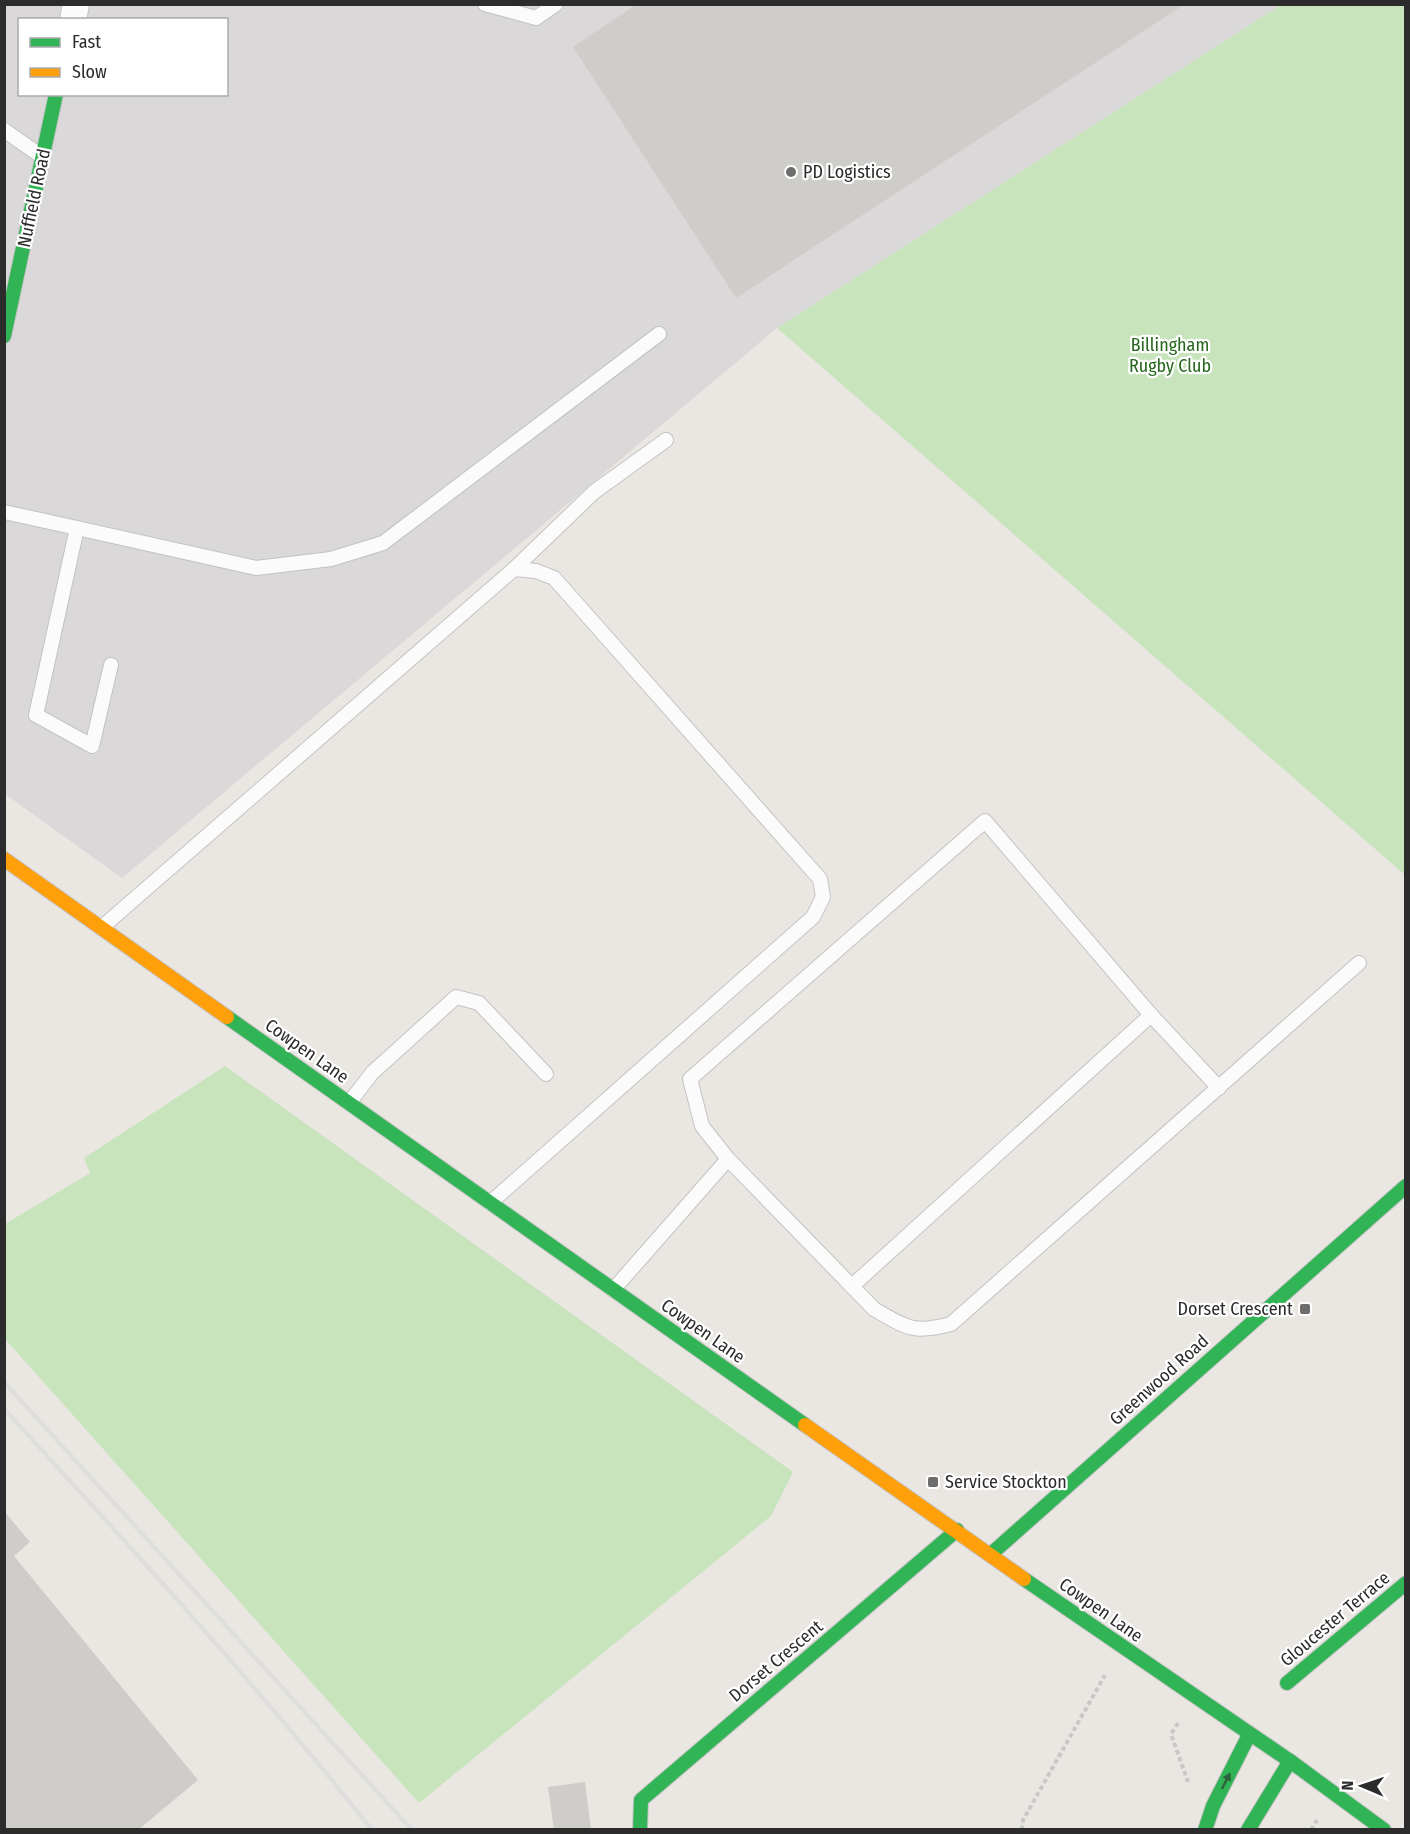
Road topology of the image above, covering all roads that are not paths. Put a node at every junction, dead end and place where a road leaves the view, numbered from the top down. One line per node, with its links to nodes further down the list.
1 (485, 4): 2 (lane)
2 (556, 4)
3 (56, 96): 5 (street, Nuffield Road)
4 (4, 130): 5 (lane)
5 (43, 157): 7 (street, Nuffield Road)
6 (659, 334): 10 (lane)
7 (4, 336)
8 (666, 440): 11 (lane)
9 (4, 513): 10 (lane)
10 (77, 528): 12 (lane)
11 (514, 569): 14 (lane); 22 (lane)
12 (111, 664)
13 (4, 859): 14 (street, Cowpen Lane)
14 (101, 928): 19 (street, Cowpen Lane)
15 (1359, 963): 18 (lane)
16 (1152, 1015): 18 (lane); 20 (lane); 23 (lane)
17 (546, 1074): 19 (lane)
18 (1219, 1088): 23 (lane)
19 (349, 1103): 22 (street, Cowpen Lane)
20 (728, 1159): 23 (lane); 24 (lane)
21 (1406, 1186): 26 (street, Greenwood Road)
22 (490, 1203): 24 (street, Cowpen Lane)
23 (852, 1286)
24 (613, 1290): 25 (street, Cowpen Lane)
25 (957, 1530): 26 (street, Cowpen Lane); 31 (street, Dorset Crescent)
26 (991, 1554): 29 (street, Cowpen Lane)
27 (1406, 1583): 28 (street, Gloucester Terrace)
28 (1287, 1683)
29 (1249, 1734): 30 (street, Cowpen Lane); 32 (street, one-way to 29)
30 (1290, 1761): 33 (street); 34 (street, Cowpen Lane)
31 (640, 1830)
32 (1205, 1830)
33 (1248, 1830)
34 (1384, 1830)

